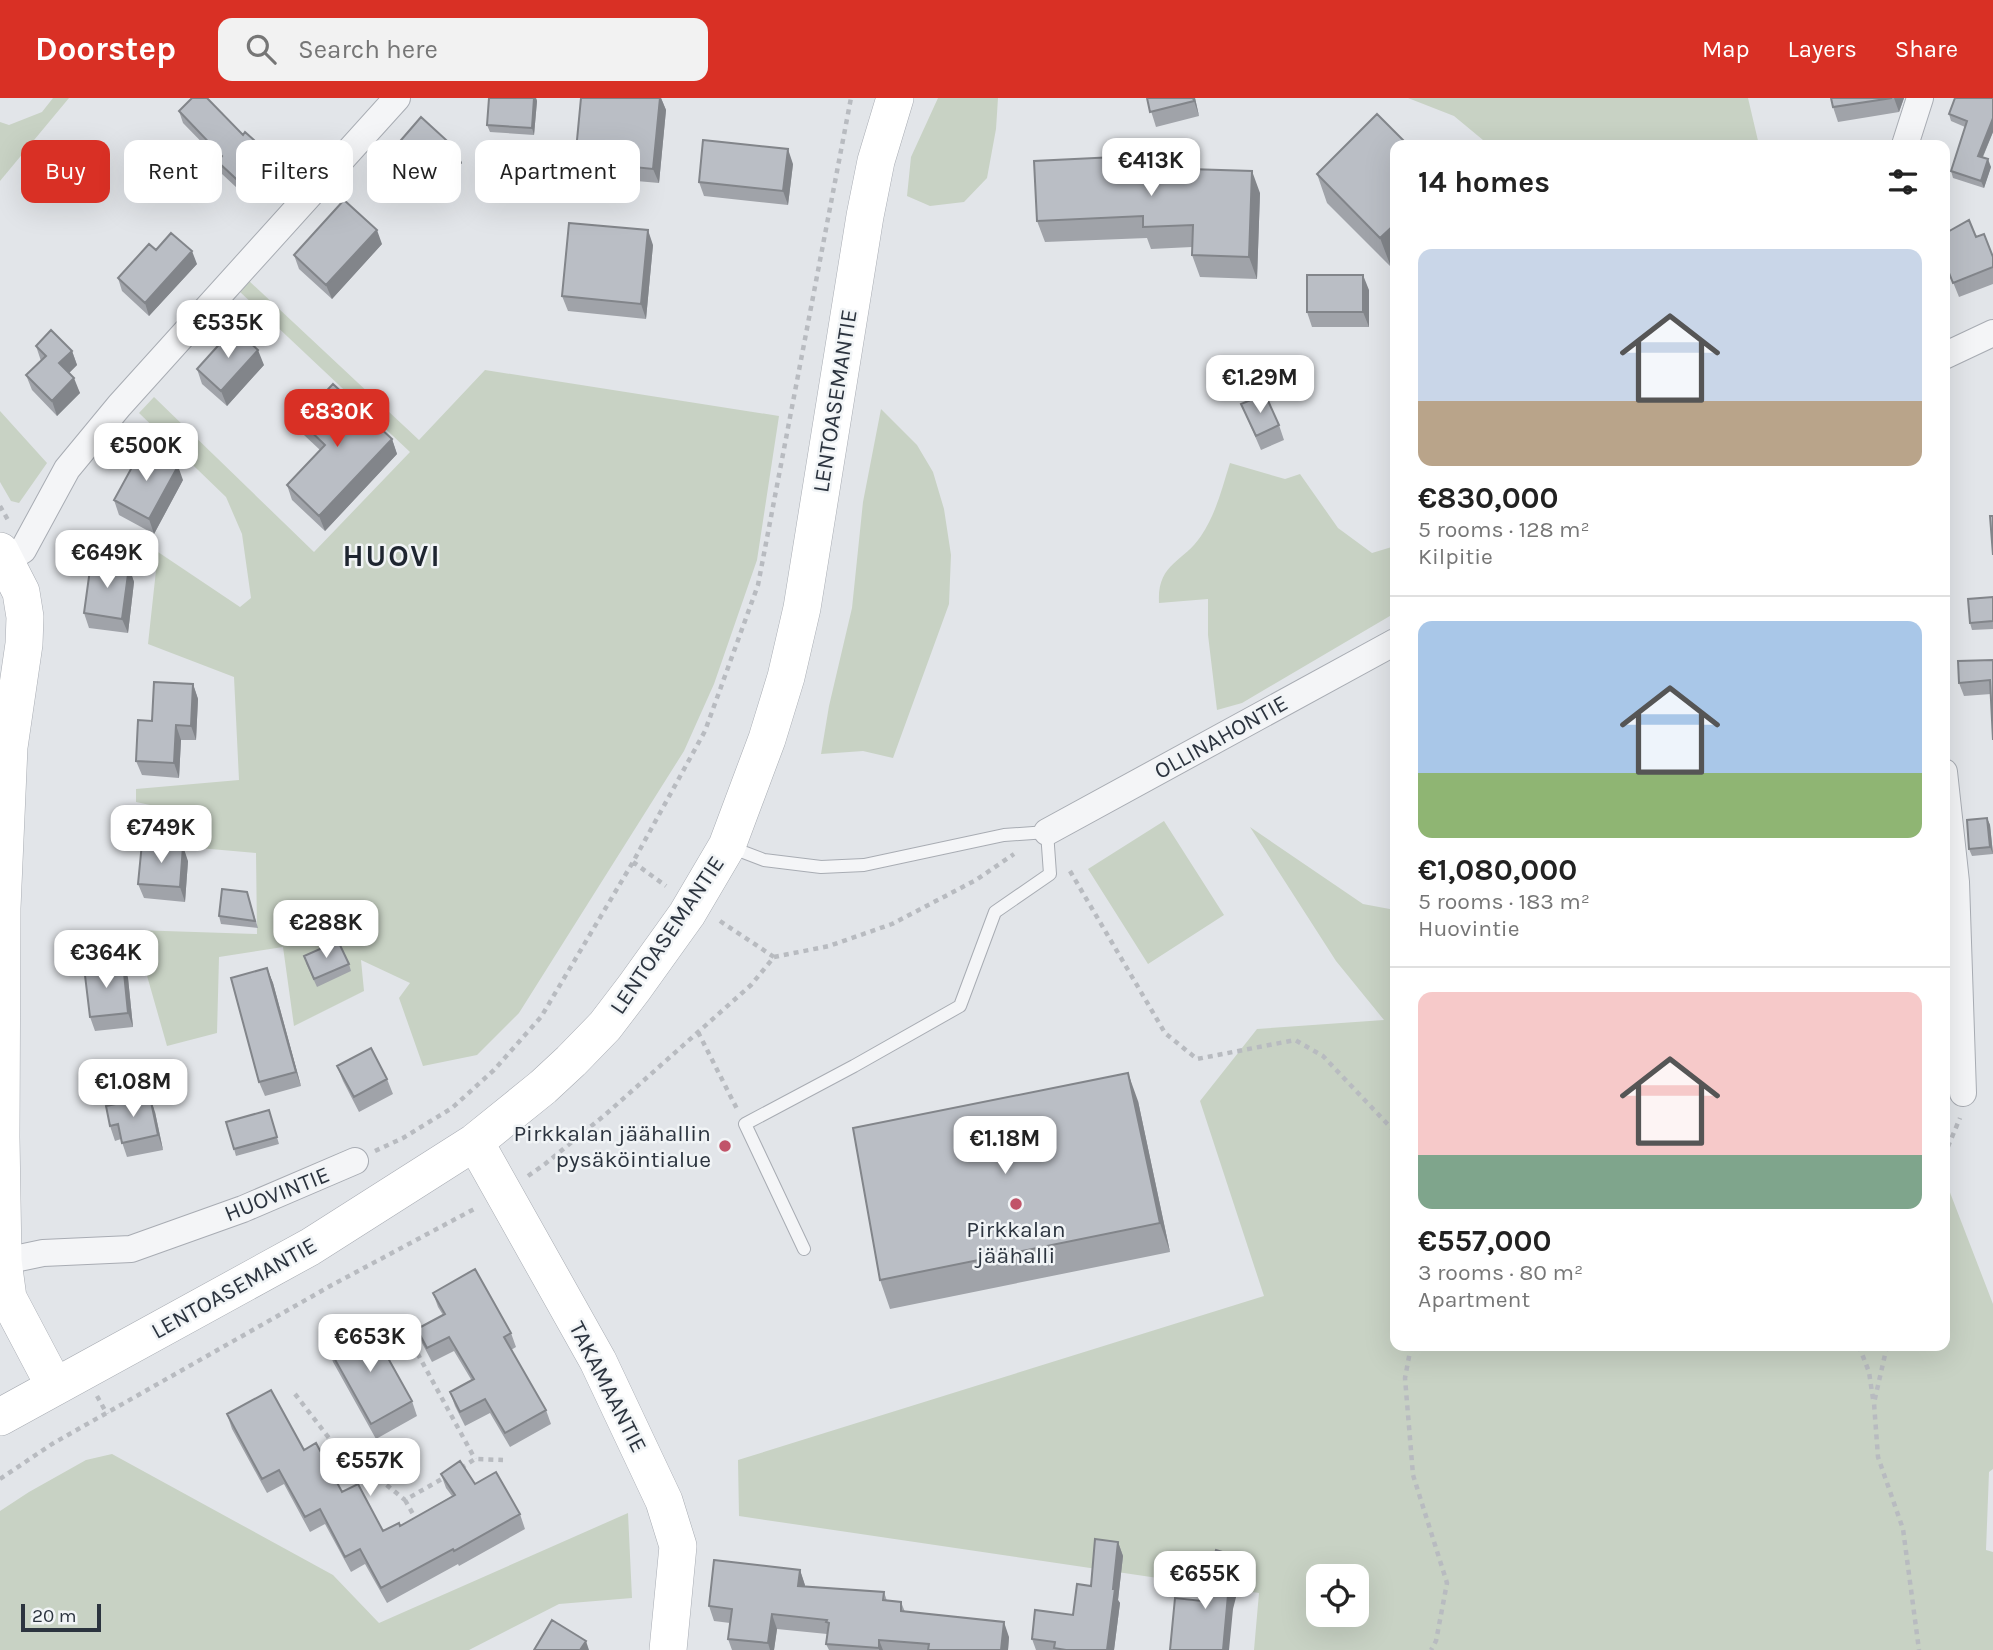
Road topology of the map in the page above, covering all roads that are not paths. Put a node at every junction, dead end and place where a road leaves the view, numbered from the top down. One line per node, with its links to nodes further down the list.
1 (397, 98): 7 (street)
2 (895, 98): 11 (main road, LENTOASEMANTIE)
3 (1920, 98): 4 (street)
4 (1907, 140)
5 (1993, 333): 6 (street)
6 (1950, 353)
7 (3, 556): 16 (main road)
8 (1390, 645): 10 (street, OLLINAHONTIE)
9 (1950, 827): 12 (street)
10 (1047, 832): 11 (lane); 15 (lane)
11 (727, 846): 13 (main road, LENTOASEMANTIE)
12 (1963, 1093)
13 (475, 1142): 17 (main road, LENTOASEMANTIE); 19 (main road, TAKAMAANTIE)
14 (355, 1161): 16 (street, HUOVINTIE)
15 (804, 1249)
16 (2, 1261): 17 (main road)
17 (55, 1387): 18 (main road, LENTOASEMANTIE)
18 (0, 1417)
19 (668, 1650)

